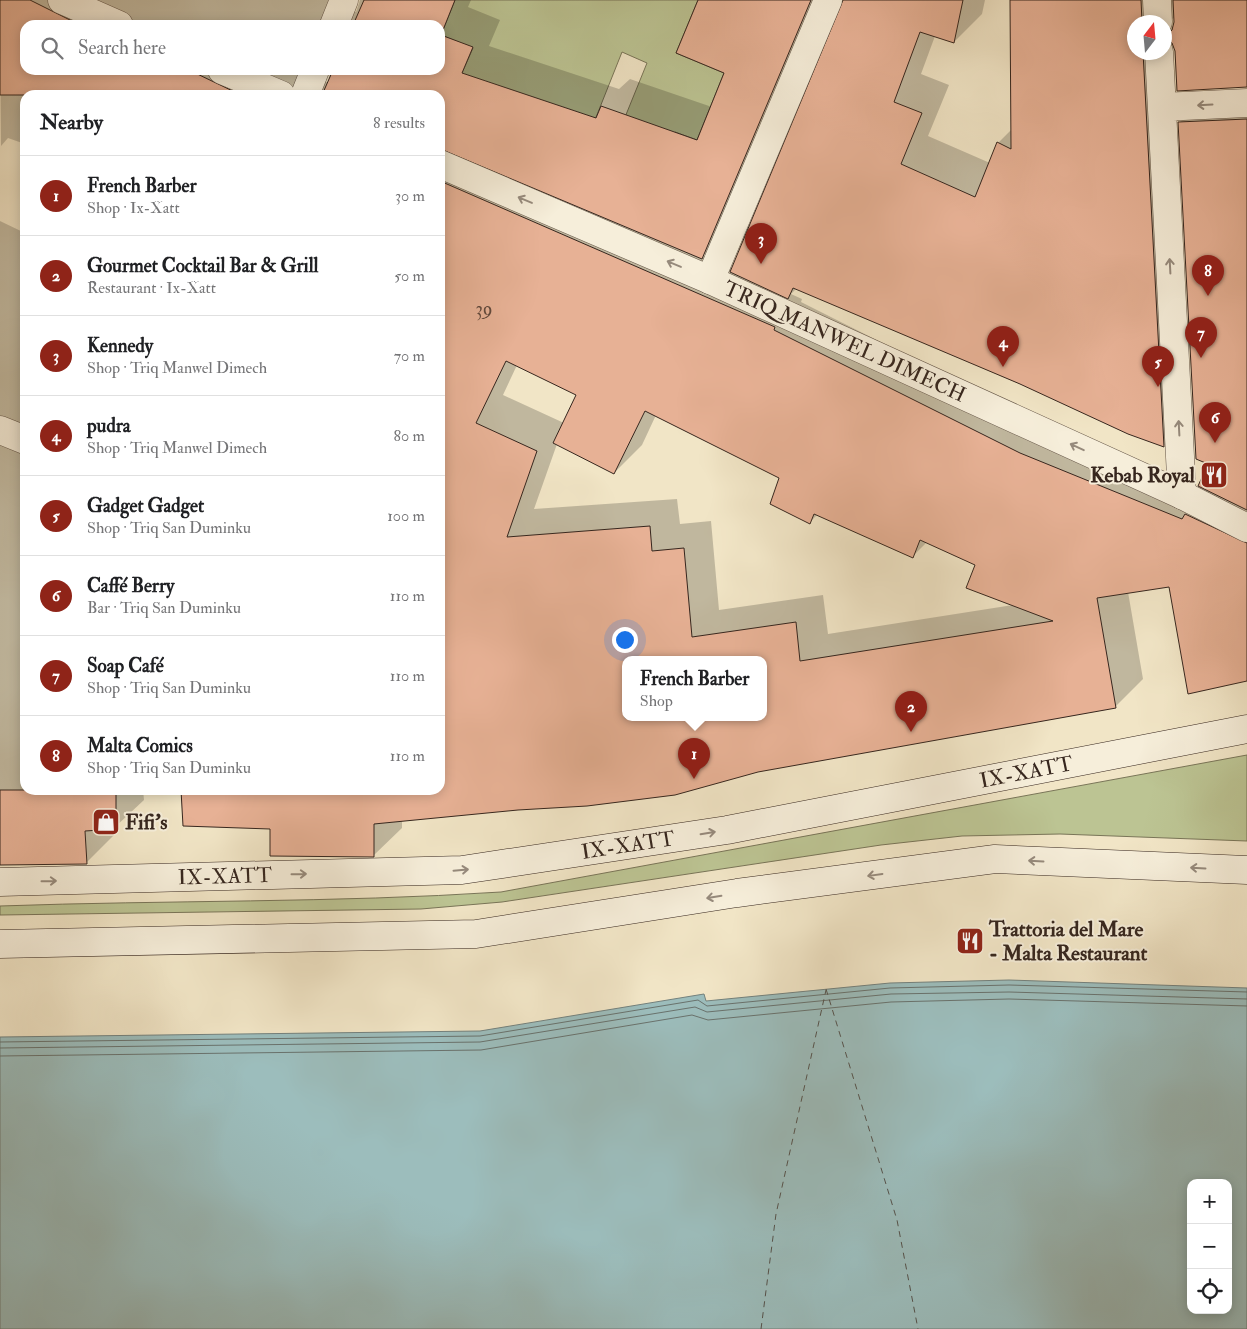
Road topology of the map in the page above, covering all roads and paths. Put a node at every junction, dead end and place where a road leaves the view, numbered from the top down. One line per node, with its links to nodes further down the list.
1 (62, 0): 6 (main road)
2 (344, 0): 7 (main road)
3 (828, 0): 16 (main road)
4 (1157, 0): 5 (main road)
5 (1158, 15)
6 (108, 20)
7 (336, 20)
8 (1159, 60): 14 (main road)
9 (234, 75): 11 (main road)
10 (313, 75): 12 (main road)
11 (269, 90)
12 (307, 90)
13 (1247, 103): 14 (main road, one-way to 14)
14 (1162, 107): 19 (main road, one-way to 14)
15 (445, 166): 16 (main road, TRIQ MANWEL DIMECH, one-way to 15)
16 (710, 280): 19 (main road, TRIQ MANWEL DIMECH, one-way to 16)
17 (0, 430): 18 (main road)
18 (20, 438)
19 (1182, 495): 20 (main road, TRIQ MANWEL DIMECH)
20 (1247, 528)
21 (1247, 729): 23 (main road, IX-XATT, one-way to 21)
22 (1247, 870): 24 (main road, one-way to 24)
23 (0, 882)
24 (0, 944)

